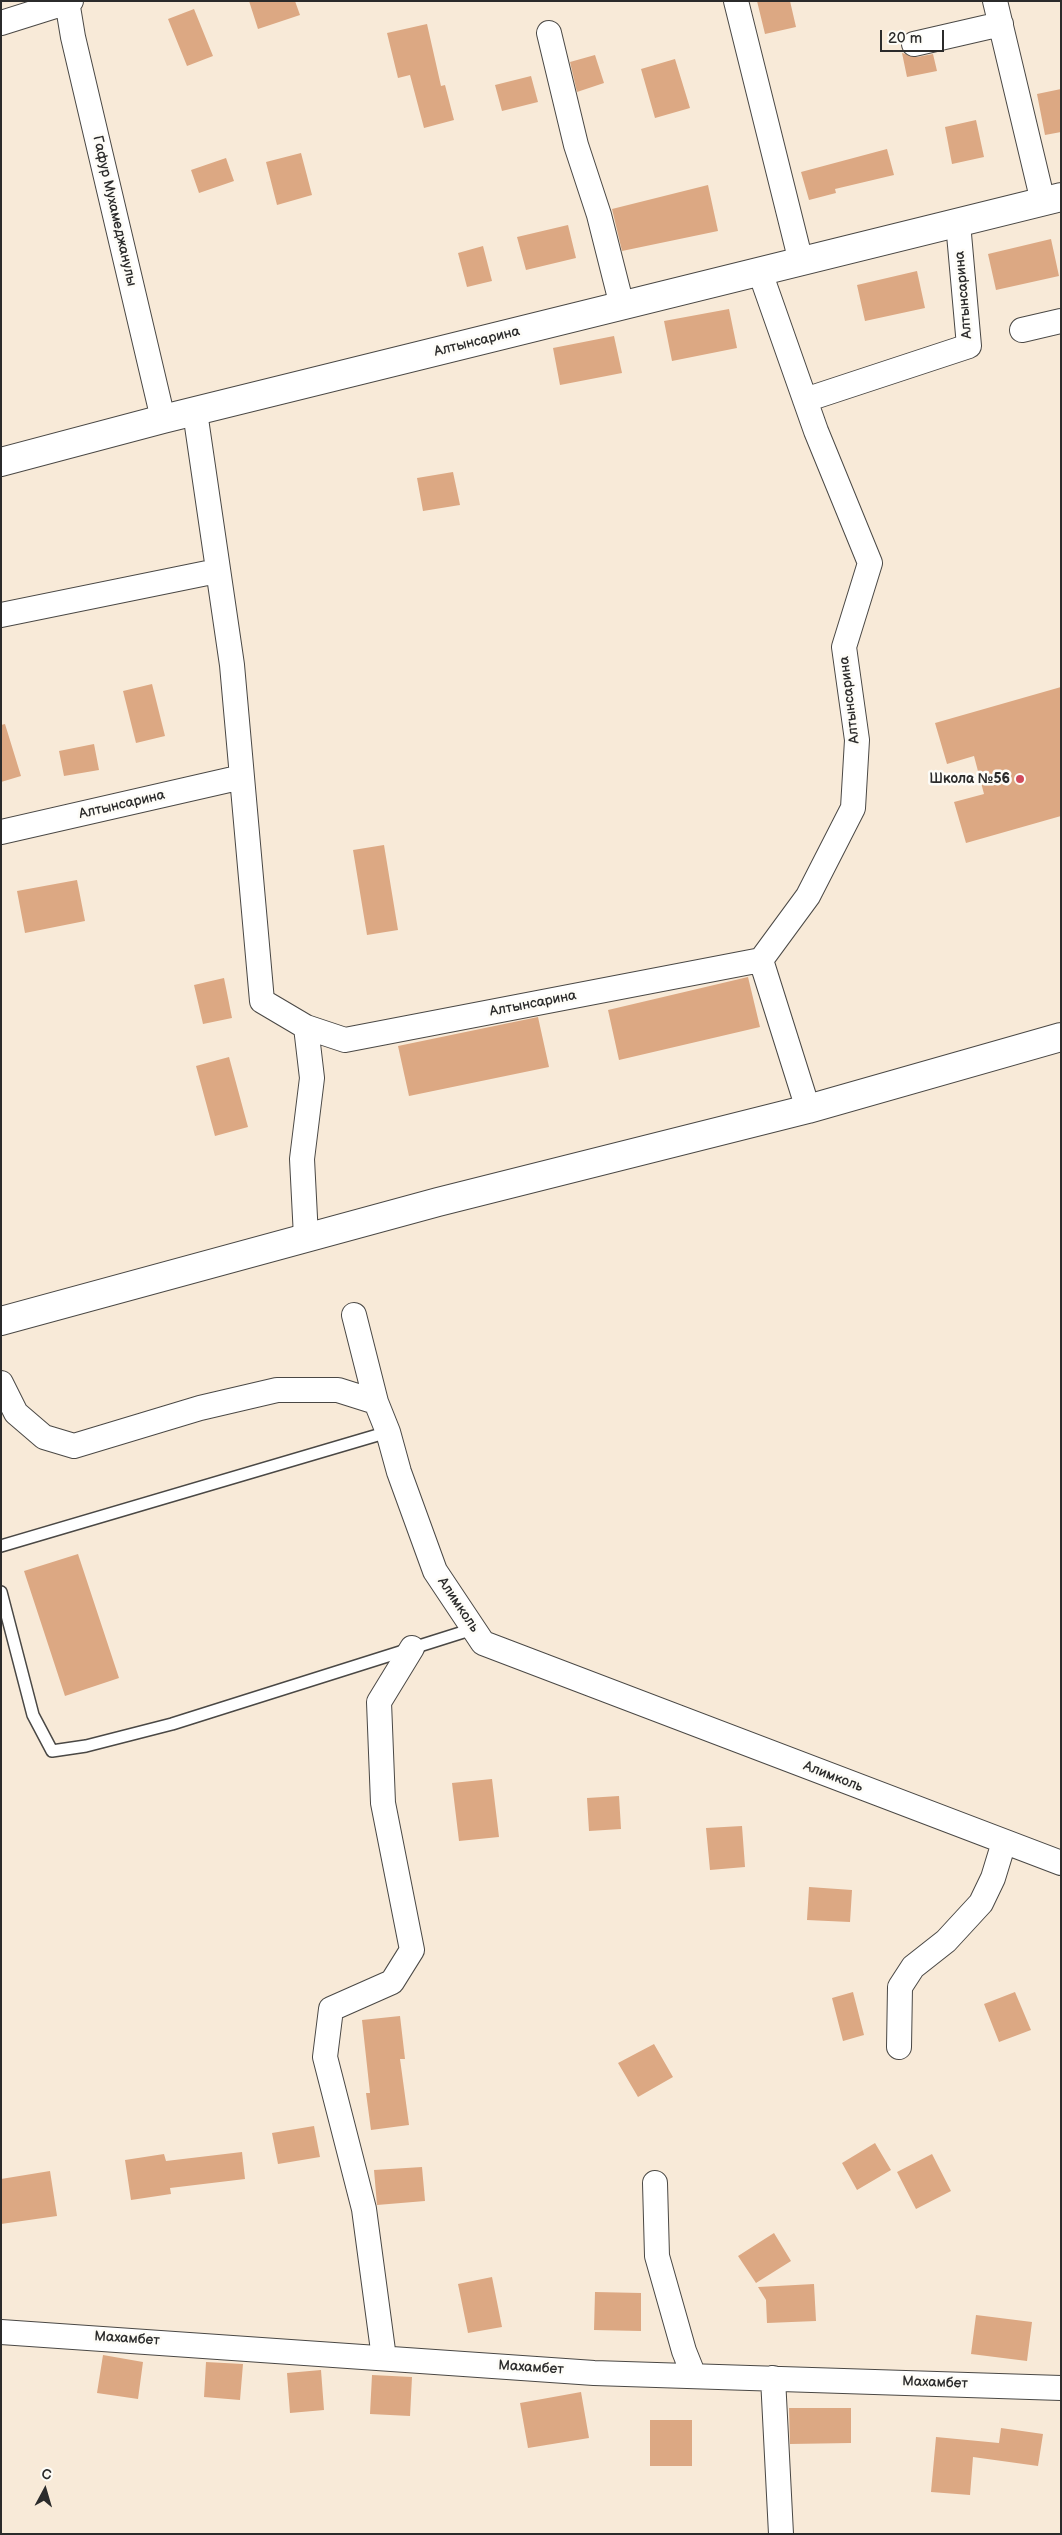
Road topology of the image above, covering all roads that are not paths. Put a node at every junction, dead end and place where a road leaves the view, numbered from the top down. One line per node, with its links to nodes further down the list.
1 (736, 1): 10 (street)
2 (995, 1): 5 (street, Алтынсарина)
3 (69, 2): 4 (street); 17 (street, Гафур Мухамеджанулы)
4 (1, 23)
5 (1001, 24): 7 (street); 8 (street, Алтынсарина)
6 (549, 33): 12 (street)
7 (914, 44)
8 (1052, 200): 9 (street, Алтынсарина)
9 (958, 223): 10 (street, Алтынсарина); 15 (street, Алтынсарина)
10 (801, 262): 11 (street, Алтынсарина)
11 (760, 272): 12 (street, Алтынсарина); 15 (street, Алтынсарина)
12 (622, 306): 16 (street, Алтынсарина)
13 (1061, 320): 14 (street)
14 (1022, 330)
15 (805, 400): 23 (street, Алтынсарина)
16 (195, 412): 17 (street, Алтынсарина); 19 (street, Алтынсарина)
17 (163, 420): 18 (street, Алтынсарина)
18 (1, 462)
19 (217, 571): 20 (street); 21 (street, Алтынсарина)
20 (1, 615)
21 (242, 777): 22 (street, Алтынсарина); 24 (street, Алтынсарина)
22 (1, 832)
23 (761, 960): 24 (street, Алтынсарина); 26 (street)
24 (306, 1027): 27 (street)
25 (1061, 1037): 26 (street)
26 (808, 1110): 27 (street)
27 (306, 1237): 29 (street)
28 (354, 1315): 31 (street, Алимколь)
29 (1, 1321)
30 (1, 1383): 31 (street)
31 (376, 1402): 32 (street, Алимколь)
32 (388, 1432): 33 (lane); 35 (street, Алимколь)
33 (1, 1546)
34 (1, 1592): 36 (lane)
35 (473, 1629): 36 (lane); 37 (street, Алимколь)
36 (412, 1648): 42 (street)
37 (1004, 1842): 38 (street, Алимколь); 39 (street)
38 (1061, 1864)
39 (899, 2046)
40 (655, 2183): 43 (street)
41 (1, 2332): 42 (street, Махамбет)
42 (384, 2358): 43 (street, Махамбет)
43 (694, 2376): 44 (street, Махамбет)
44 (773, 2378): 45 (street, Махамбет); 46 (street)
45 (1061, 2388)
46 (781, 2534)

